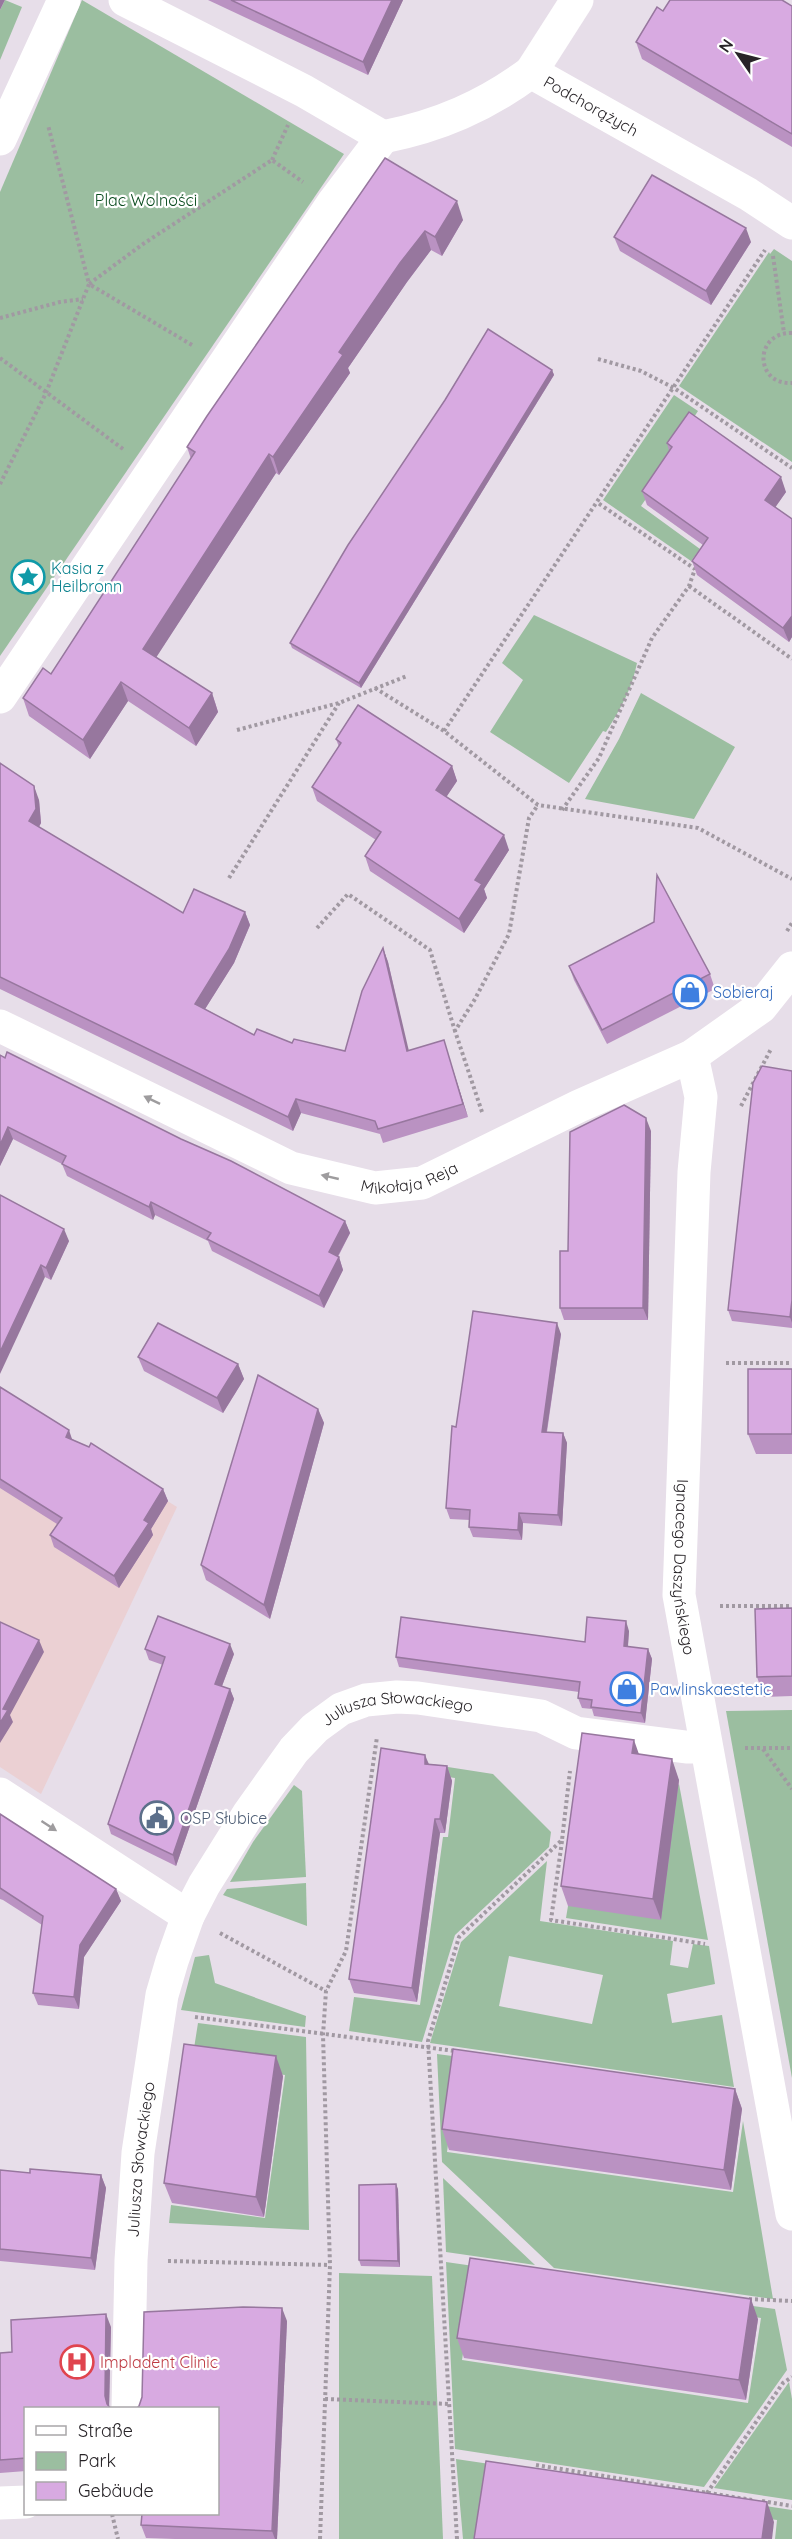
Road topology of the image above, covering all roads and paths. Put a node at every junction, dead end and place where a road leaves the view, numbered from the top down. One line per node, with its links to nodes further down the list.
1 (64, 0): 5 (street)
2 (125, 0): 6 (street)
3 (577, 0): 4 (street)
4 (531, 72): 6 (street, Podchorążych); 9 (street, Podchorążych)
5 (22, 93): 7 (street); 11 (path)
6 (383, 137): 8 (street)
7 (0, 139)
8 (333, 203): 11 (path); 18 (street)
9 (781, 232): 20 (path)
10 (772, 252): 14 (path)
11 (89, 284): 12 (path); 18 (path)
12 (83, 299): 13 (path); 21 (path)
13 (0, 318)
14 (784, 333): 15 (path); 19 (path)
15 (792, 333)
16 (0, 358): 21 (path)
17 (598, 359): 20 (path)
18 (225, 364): 23 (street)
19 (792, 383)
20 (674, 388): 22 (path); 25 (path)
21 (46, 393): 23 (path); 24 (path)
22 (792, 468)
23 (153, 471): 30 (street)
24 (0, 484)
25 (598, 502): 26 (path); 33 (path)
26 (689, 586): 27 (path); 35 (path)
27 (792, 659)
28 (407, 676): 29 (path)
29 (375, 688): 31 (path); 33 (path)
30 (0, 697)
31 (339, 703): 32 (path); 36 (path)
32 (237, 730)
33 (444, 731): 34 (path)
34 (538, 805): 35 (path); 42 (path)
35 (562, 810): 37 (path)
36 (229, 878)
37 (792, 879)
38 (792, 923): 40 (path)
39 (317, 928): 42 (path)
40 (787, 954): 44 (street, Mikołaja Reja)
41 (0, 1026): 44 (street, Mikołaja Reja, one-way to 41)
42 (455, 1031): 46 (path)
43 (776, 1040): 45 (path)
44 (692, 1056): 53 (street, Ignacego Daszyńskiego)
45 (739, 1109)
46 (484, 1117)
47 (792, 1363): 48 (path)
48 (716, 1364)
49 (792, 1605): 50 (path)
50 (715, 1606)
51 (382, 1698): 52 (street, Juliusza Słowackiego); 58 (street, Juliusza Słowackiego); 60 (path)
52 (574, 1732): 53 (street, Juliusza Słowackiego); 57 (path)
53 (706, 1747): 65 (street, Ignacego Daszyńskiego)
54 (763, 1749): 55 (path)
55 (792, 1789)
56 (0, 1794): 58 (street, one-way to 58)
57 (562, 1840): 59 (path); 63 (path)
58 (188, 1916): 60 (path); 61 (street, Juliusza Słowackiego)
59 (715, 1943)
60 (326, 1991): 62 (path)
61 (159, 2013): 62 (path); 66 (street, Juliusza Słowackiego)
62 (323, 2035): 63 (path); 67 (path)
63 (429, 2047): 64 (path); 72 (path)
64 (465, 2052)
65 (792, 2214)
66 (131, 2260): 67 (path); 73 (street, Juliusza Słowackiego)
67 (330, 2265): 71 (path)
68 (742, 2298): 69 (path)
69 (792, 2301)
70 (792, 2377): 75 (path)
71 (325, 2399): 72 (path); 81 (path)
72 (449, 2403): 82 (path)
73 (128, 2407)
74 (536, 2465): 75 (path)
75 (707, 2493): 78 (path)
76 (24, 2502): 77 (street)
77 (0, 2503)
78 (792, 2506)
79 (112, 2515): 80 (path)
80 (118, 2539)
81 (320, 2539)
82 (457, 2539)

